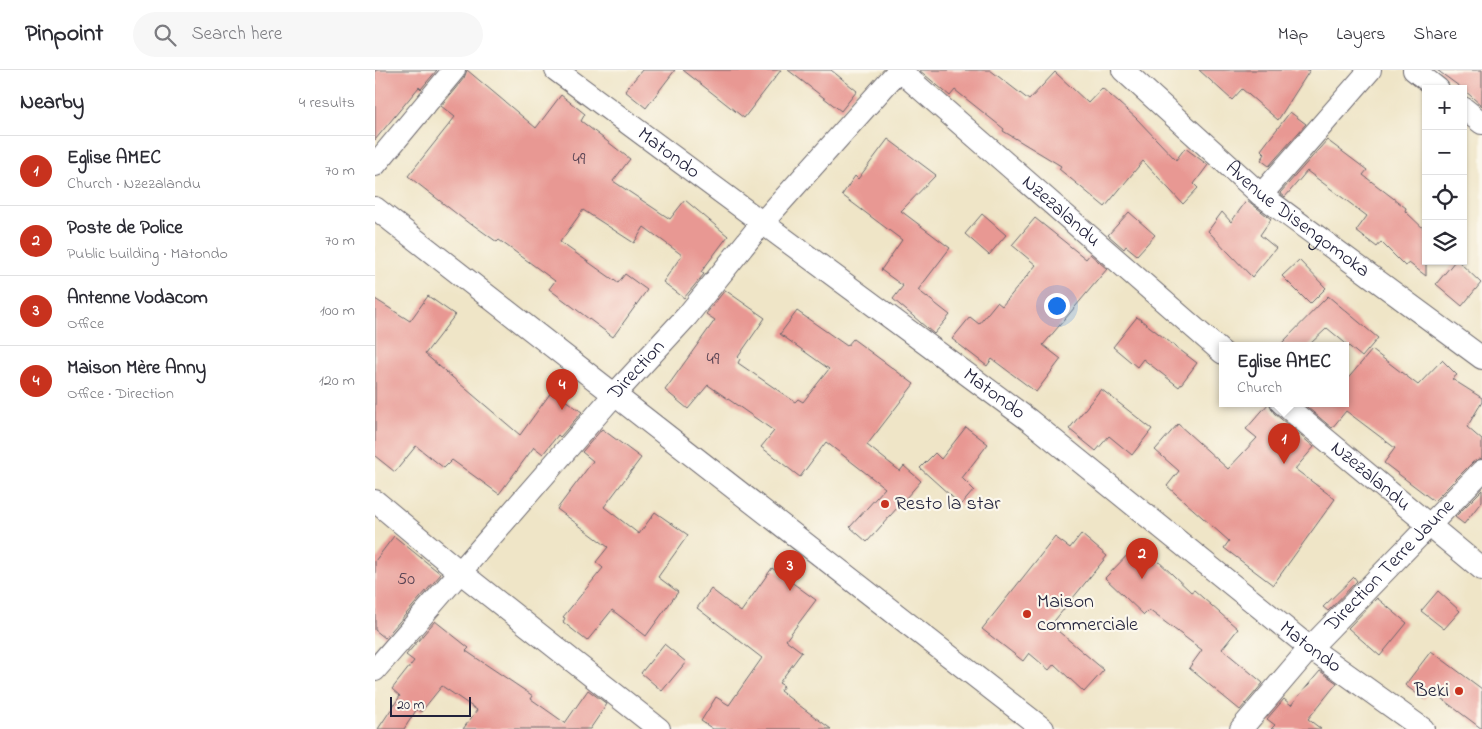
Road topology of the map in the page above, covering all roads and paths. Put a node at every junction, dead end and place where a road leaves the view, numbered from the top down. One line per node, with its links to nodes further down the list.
1 (454, 70): 10 (street)
2 (556, 70): 13 (street, Matondo)
3 (899, 70): 13 (street, Direction); 14 (street, Nzezalandu)
4 (1123, 70): 11 (street, Avenue Disengomoka)
5 (1370, 70): 11 (street)
6 (1414, 70): 7 (street)
7 (1433, 85)
8 (1467, 111): 9 (street)
9 (1482, 123)
10 (375, 165)
11 (1261, 195): 15 (street, Avenue Disengomoka)
12 (375, 208): 16 (street)
13 (762, 223): 16 (street, Direction); 23 (street, Matondo)
14 (1219, 350)
15 (1482, 358)
16 (613, 394): 22 (street, Direction); 26 (street)
17 (1287, 407): 20 (street, Nzezalandu)
18 (1482, 471): 20 (street, Direction Terre Jaune)
19 (375, 501): 22 (street)
20 (1429, 527): 21 (street, Nzezalandu); 23 (street, Direction Terre Jaune)
21 (1482, 569)
22 (460, 572): 24 (street, Direction); 25 (street)
23 (1310, 648): 27 (street, Direction Terre Jaune); 28 (street, Matondo)
24 (375, 670)
25 (659, 729)
26 (1043, 729)
27 (1241, 729)
28 (1423, 729)

